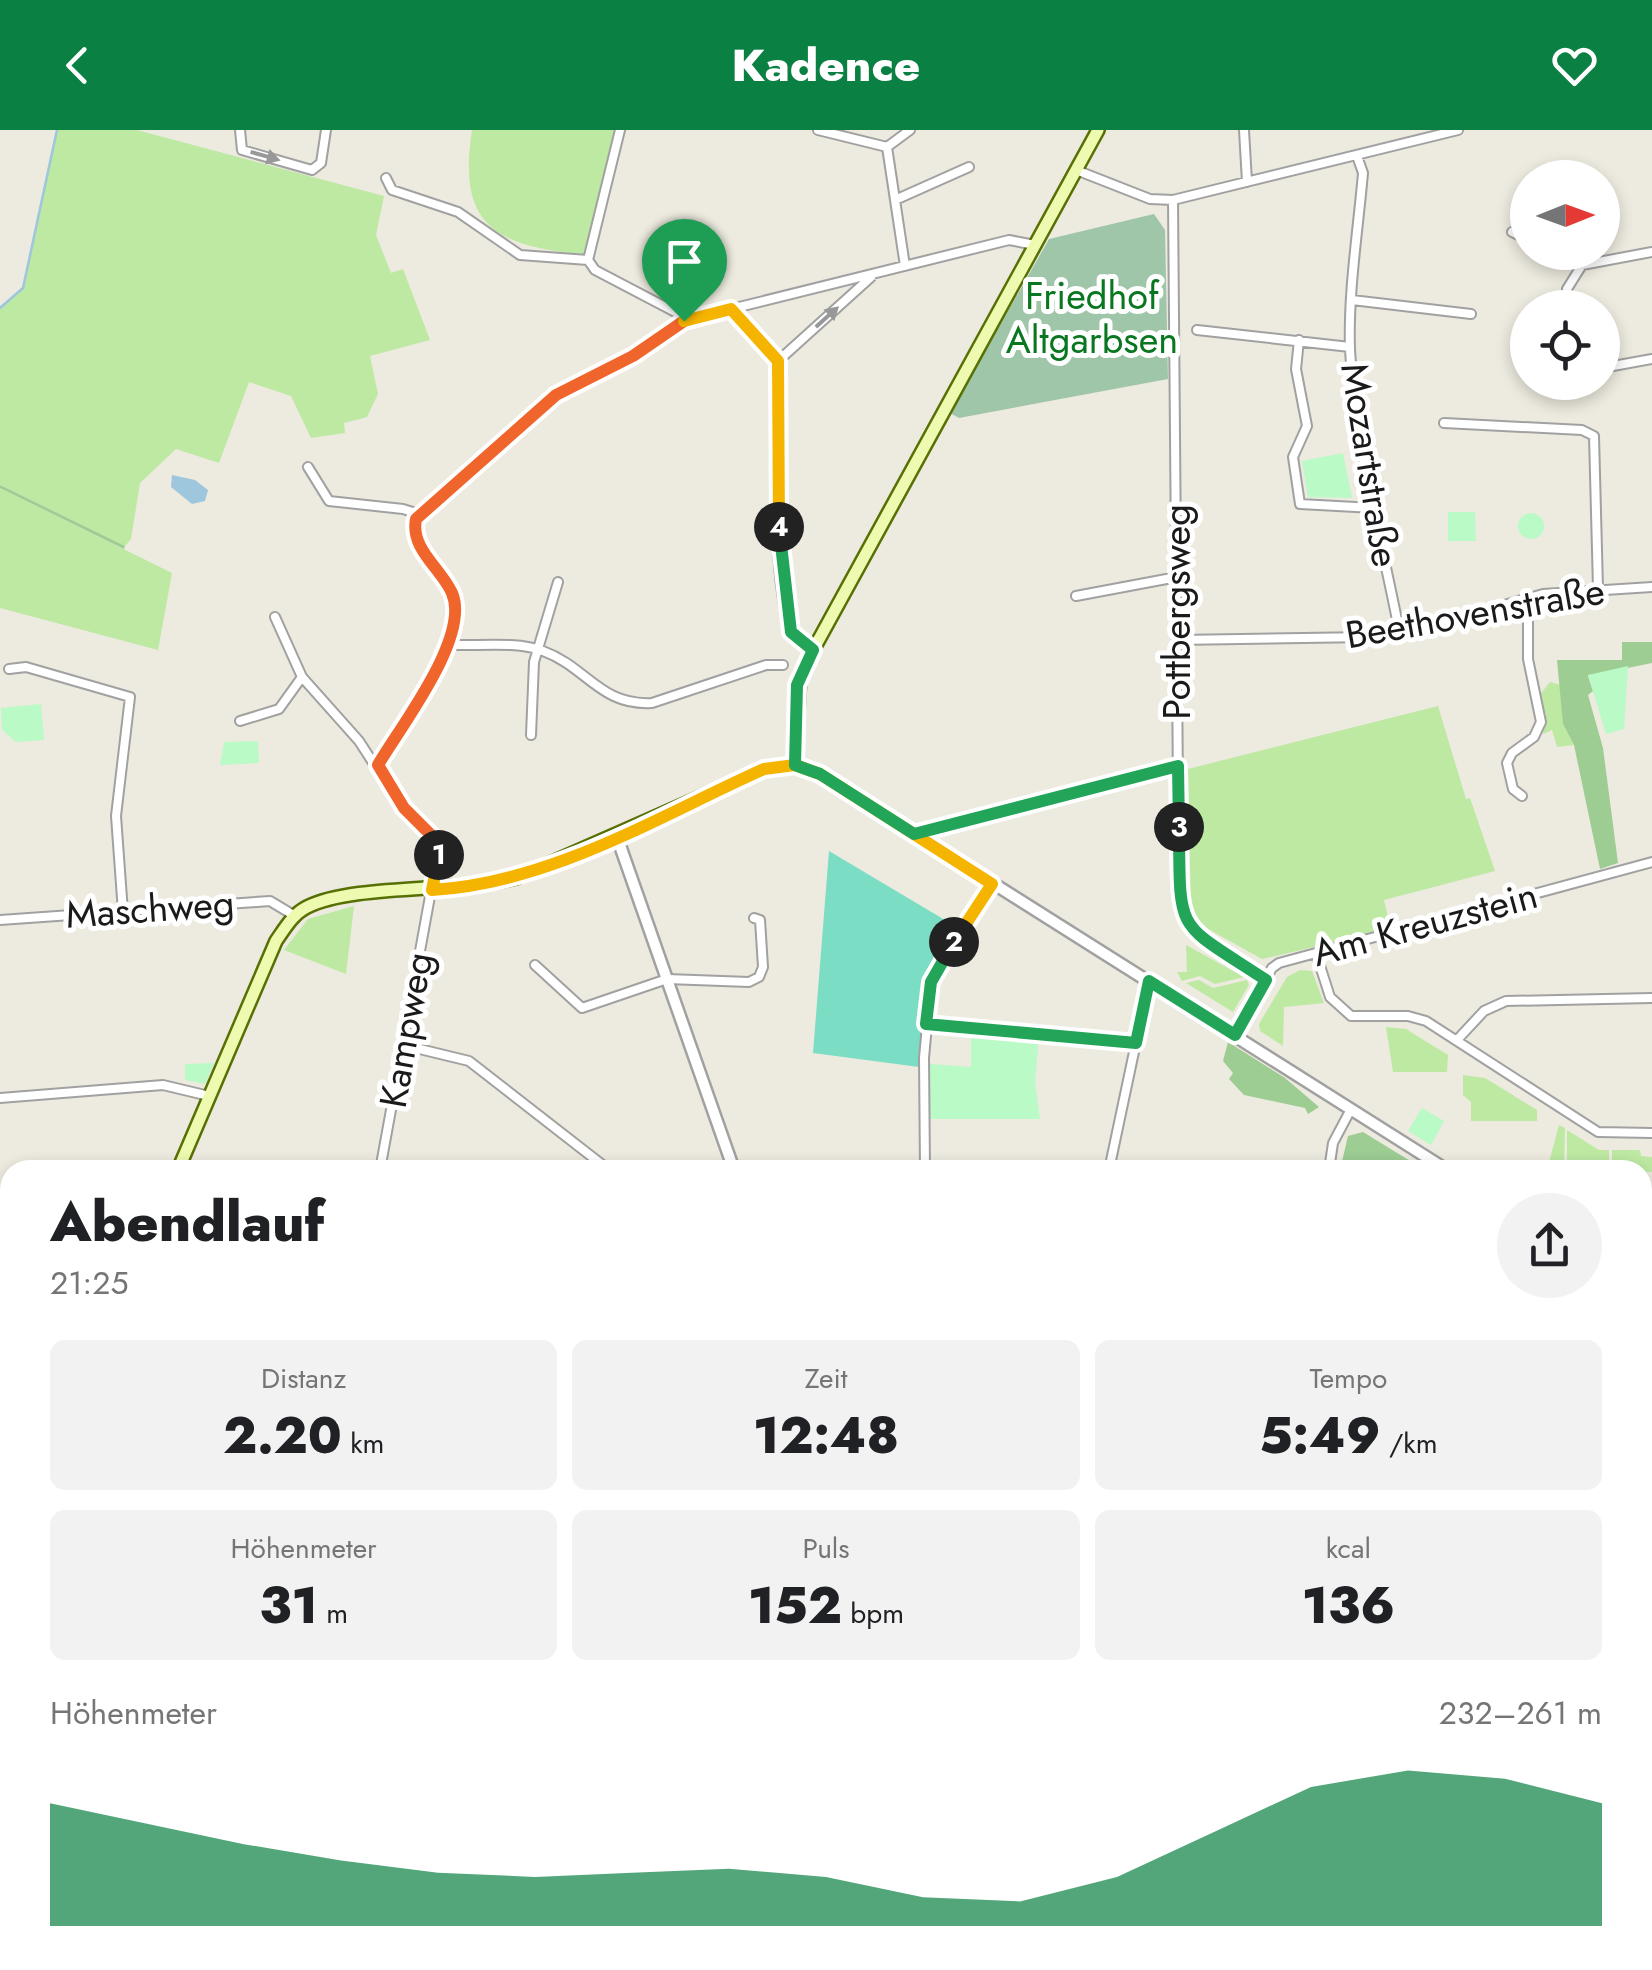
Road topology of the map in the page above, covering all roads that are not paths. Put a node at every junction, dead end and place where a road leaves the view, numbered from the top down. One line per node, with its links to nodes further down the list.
1 (240, 130): 2 (street, one-way to 2)
2 (326, 130)
3 (620, 130): 20 (street)
4 (910, 130): 9 (street)
5 (1098, 130): 12 (main road)
6 (1244, 130): 14 (street)
7 (1458, 130): 10 (street)
8 (825, 131): 9 (street)
9 (887, 148): 15 (street)
10 (1357, 156): 14 (street); 23 (street, Mozartstraße)
11 (969, 167): 15 (street)
12 (1076, 170): 16 (street); 17 (main road)
13 (386, 178): 20 (street)
14 (1247, 182): 16 (street)
15 (895, 200): 21 (street)
16 (1172, 200): 37 (street, Pottbergsweg)
17 (1035, 245): 21 (street); 48 (main road)
18 (1652, 252): 19 (street)
19 (1620, 258)
20 (588, 260): 26 (street)
21 (905, 266): 22 (street)
22 (874, 274): 24 (street); 31 (street, one-way to 22)
23 (1352, 300): 25 (street); 29 (street, Mozartstraße)
24 (731, 309): 26 (street); 31 (street)
25 (1471, 314)
26 (684, 321): 36 (street)
27 (1197, 330): 28 (street)
28 (1299, 340): 29 (street); 35 (street)
29 (1350, 347): 35 (street, Mozartstraße)
30 (1652, 359): 32 (street)
31 (778, 361): 48 (street)
32 (1620, 365)
33 (1444, 423): 40 (street)
34 (308, 467): 36 (street)
35 (1374, 508): 44 (street, Mozartstraße)
36 (418, 514): 46 (street)
37 (1177, 577): 41 (street); 45 (street, Pottbergsweg)
38 (558, 582): 47 (street)
39 (1652, 587): 40 (street, Beethovenstraße)
40 (1598, 588): 42 (street, Beethovenstraße)
41 (1076, 596)
42 (1528, 598): 44 (street, Beethovenstraße); 57 (street)
43 (275, 617): 51 (street, Kampweg)
44 (1399, 630): 45 (street, Beethovenstraße)
45 (1178, 640): 56 (street, Pottbergsweg)
46 (450, 644): 47 (street); 54 (street)
47 (538, 649): 49 (street); 53 (street)
48 (813, 650): 55 (main road)
49 (783, 665)
50 (9, 669): 63 (street)
51 (302, 677): 52 (street); 54 (street, Kampweg)
52 (240, 721)
53 (532, 735)
54 (378, 765): 62 (street, Kampweg)
55 (795, 765): 58 (street); 59 (main road)
56 (1178, 766): 58 (street); 70 (street, Pottbergsweg)
57 (1522, 796)
58 (914, 834): 61 (street)
59 (616, 836): 62 (main road); 69 (street)
60 (1652, 862): 67 (street, Am Kreuzstein)
61 (992, 884): 71 (street); 73 (street)
62 (432, 890): 64 (main road); 77 (street, Kampweg)
63 (124, 912): 64 (street, Maschweg); 66 (street, Maschweg)
64 (295, 916): 78 (main road)
65 (754, 918): 69 (street)
66 (0, 920)
67 (1316, 953): 70 (street, Am Kreuzstein); 75 (street)
68 (535, 965): 69 (street)
69 (667, 979): 85 (street)
70 (1266, 980): 74 (street, Am Kreuzstein)
71 (1149, 981): 74 (street); 76 (street)
72 (1652, 998): 75 (street)
73 (926, 1024): 76 (street); 86 (street)
74 (1235, 1035): 80 (street)
75 (1457, 1040): 81 (street)
76 (1136, 1043): 87 (street)
77 (403, 1045): 83 (street, Kampweg); 84 (street)
78 (209, 1096): 79 (street); 82 (main road)
79 (0, 1098)
80 (1350, 1109): 88 (street); 89 (street)
81 (1652, 1134)
82 (182, 1160)
83 (382, 1160)
84 (596, 1160)
85 (730, 1160)
86 (925, 1160)
87 (1111, 1160)
88 (1330, 1160)
89 (1431, 1160)

